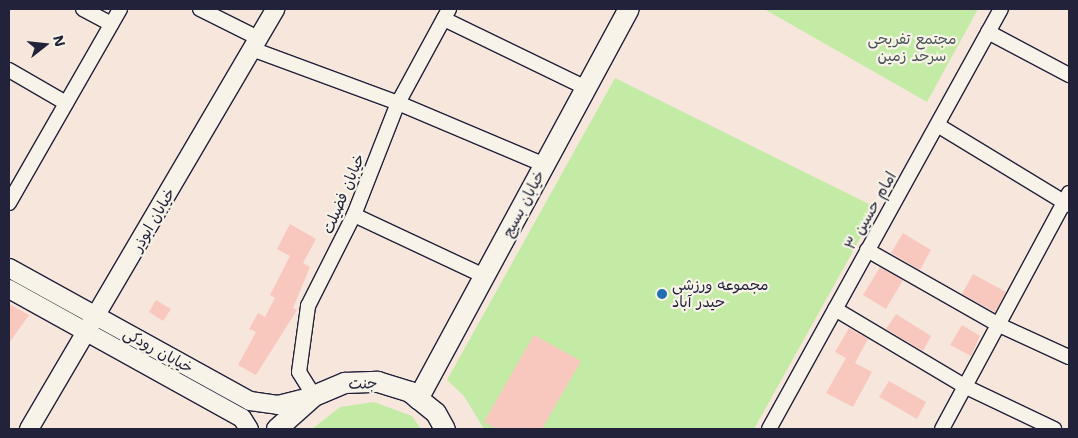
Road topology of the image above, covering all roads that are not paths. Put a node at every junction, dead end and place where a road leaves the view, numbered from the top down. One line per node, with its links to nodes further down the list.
1 (83, 9): 9 (street)
2 (120, 9): 9 (street)
3 (200, 9): 11 (street)
4 (275, 9): 11 (street, خیابان ابوذر)
5 (433, 9): 8 (street)
6 (629, 9): 14 (main road, خیابان بسیج)
7 (1001, 9): 10 (street, امام حسین ۳)
8 (446, 14): 14 (street); 16 (street, خیابان فضیلت)
9 (111, 24): 15 (street)
10 (988, 32): 13 (street); 17 (street, امام حسین ۳)
11 (255, 44): 16 (street); 27 (street, خیابان ابوذر)
12 (9, 70): 15 (street)
13 (1069, 75)
14 (586, 88): 18 (main road, خیابان بسیج)
15 (66, 103): 20 (street)
16 (398, 103): 18 (street); 21 (street, خیابان فضیلت)
17 (939, 126): 19 (street); 22 (street, امام حسین ۳)
18 (545, 165): 24 (main road, خیابان بسیج)
19 (1068, 200): 28 (street)
20 (9, 203)
21 (354, 215): 24 (street); 32 (street, خیابان فضیلت)
22 (867, 250): 26 (street, امام حسین ۳); 28 (street)
23 (9, 268): 27 (street, خیابان رودکی)
24 (484, 276): 33 (main road, خیابان بسیج)
25 (9, 289): 29 (street, خیابان رودکی)
26 (835, 309): 31 (street); 38 (street, امام حسین ۳)
27 (98, 318): 29 (street, خیابان ابوذر); 32 (street, خیابان رودکی)
28 (1000, 325): 30 (street); 31 (street)
29 (89, 334): 34 (street, خیابان ابوذر); 35 (street, خیابان رودکی)
30 (1069, 358)
31 (964, 386): 39 (street); 40 (street)
32 (314, 396): 33 (main road, جنت); 36 (main road, جنت)
33 (418, 399): 37 (main road, جنت)
34 (29, 429)
35 (249, 429)
36 (278, 429)
37 (445, 429)
38 (769, 429)
39 (942, 429)
40 (1054, 429)

